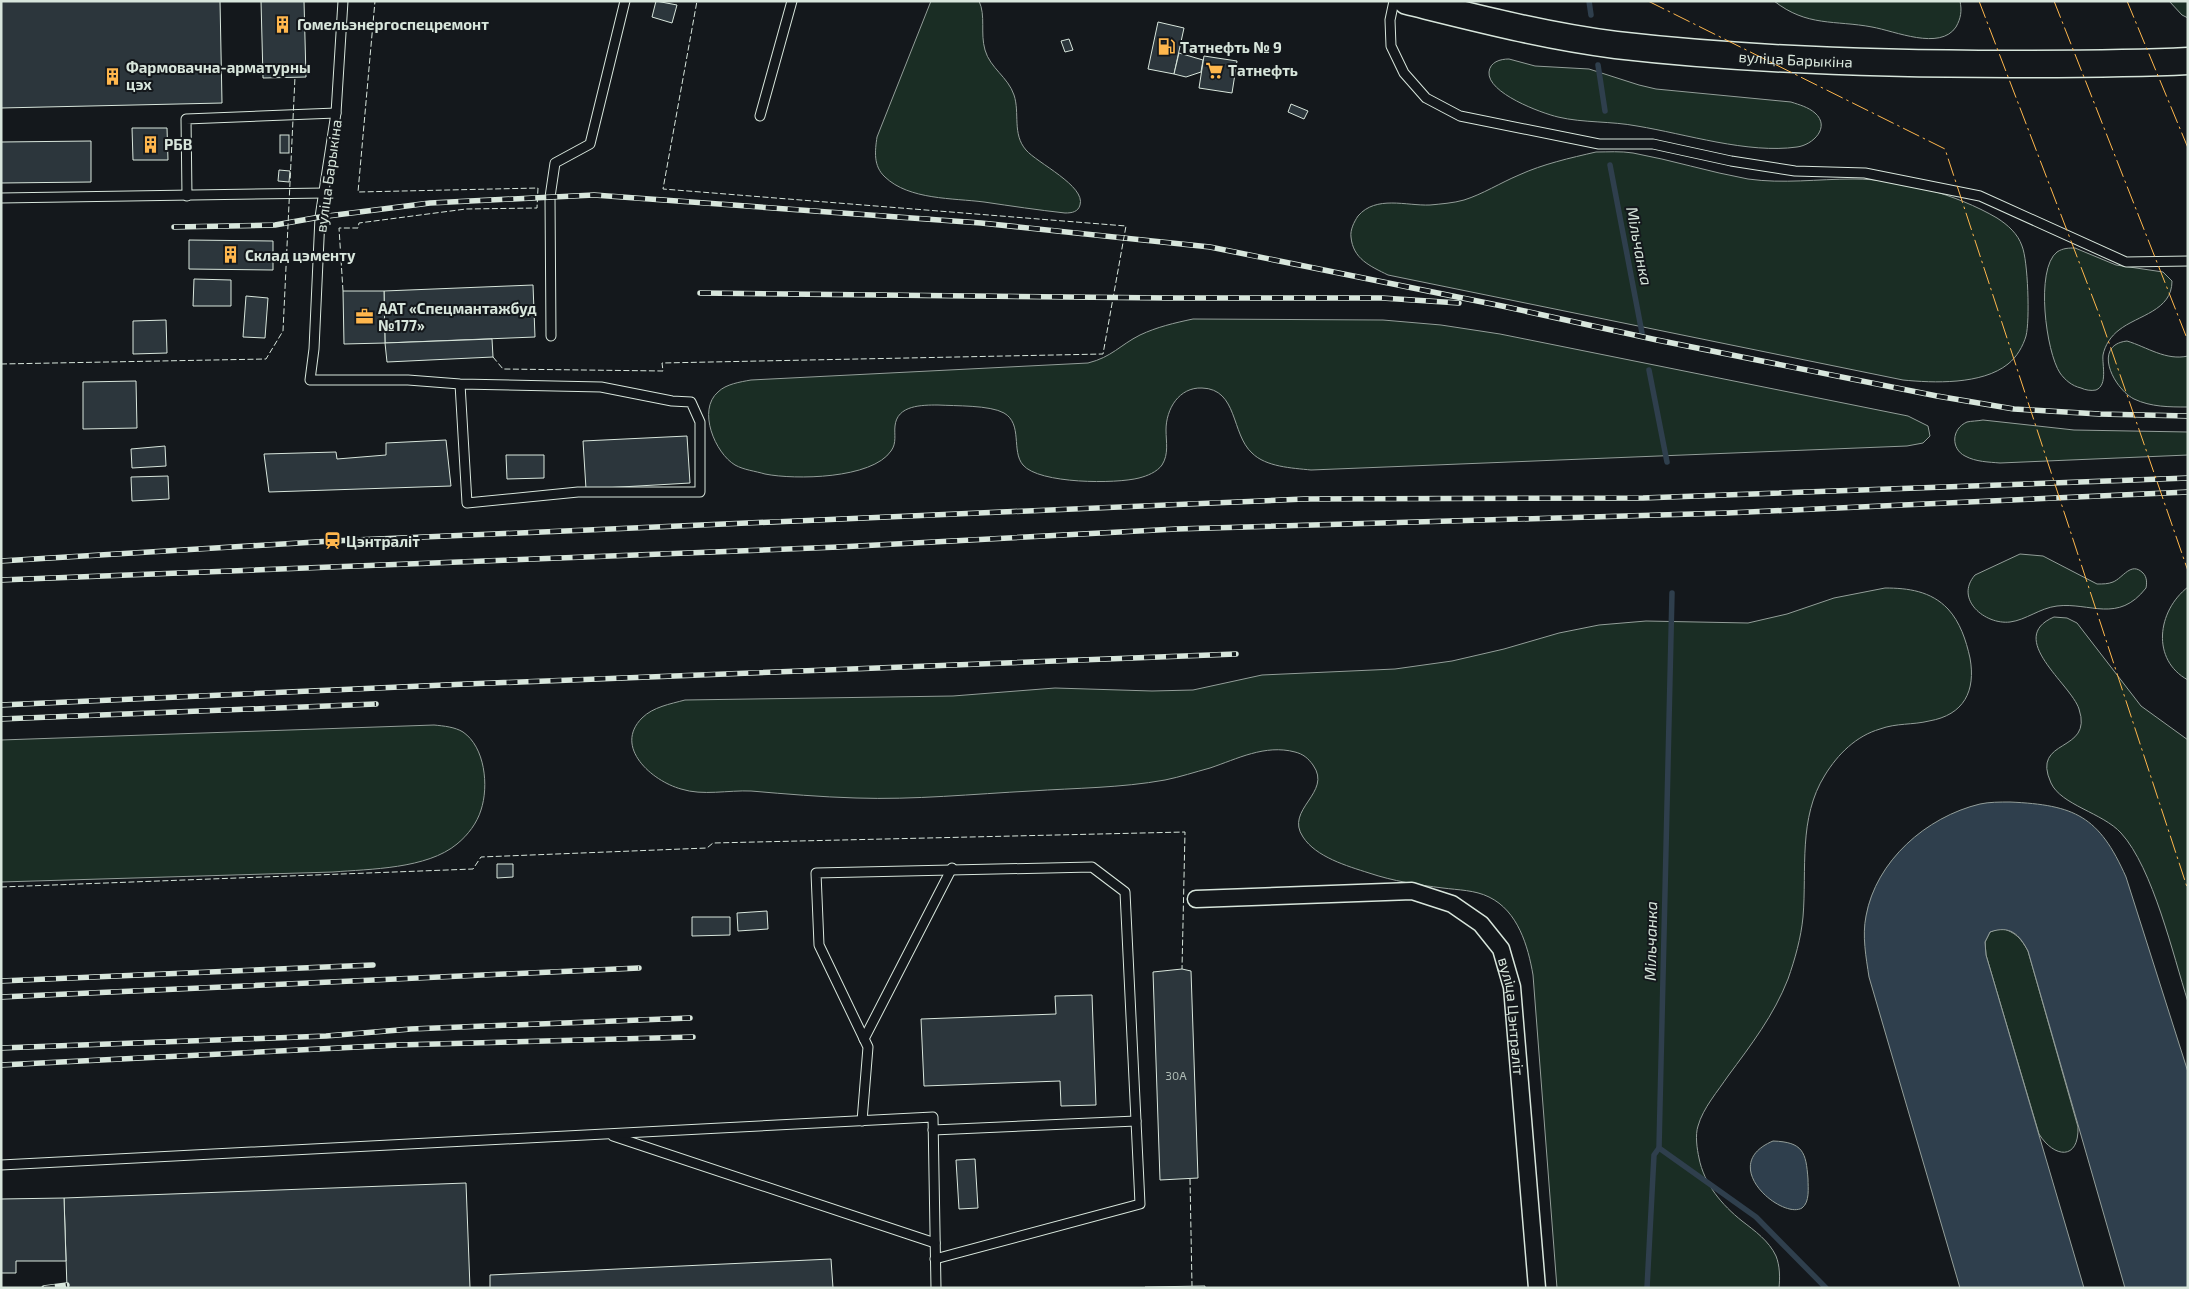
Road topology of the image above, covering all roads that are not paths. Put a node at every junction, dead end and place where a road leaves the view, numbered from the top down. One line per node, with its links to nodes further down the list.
1 (343, 1): 7 (lane, вуліца Барыкіна)
2 (625, 1): 13 (lane)
3 (792, 1): 8 (lane)
4 (1394, 1): 12 (lane)
5 (1407, 1): 6 (main road, вуліца Барыкіна)
6 (2188, 61)
7 (336, 114): 9 (lane, вуліца Барыкіна); 10 (lane)
8 (760, 116)
9 (325, 193): 10 (lane); 14 (lane, вуліца Барыкіна)
10 (188, 196): 11 (lane)
11 (1, 198)
12 (2188, 261)
13 (552, 336)
14 (460, 384): 14 (lane)
15 (952, 868): 17 (lane); 17 (lane); 19 (lane)
16 (1196, 899): 26 (street, вуліца Цэнтраліт)
17 (864, 1039): 18 (lane)
18 (862, 1121): 20 (lane); 21 (lane)
19 (1136, 1121): 20 (lane); 24 (lane)
20 (934, 1130): 23 (lane)
21 (608, 1134): 22 (lane); 23 (lane)
22 (1, 1165)
23 (935, 1243): 24 (lane)
24 (935, 1259): 25 (lane)
25 (936, 1288)
26 (1537, 1288)

